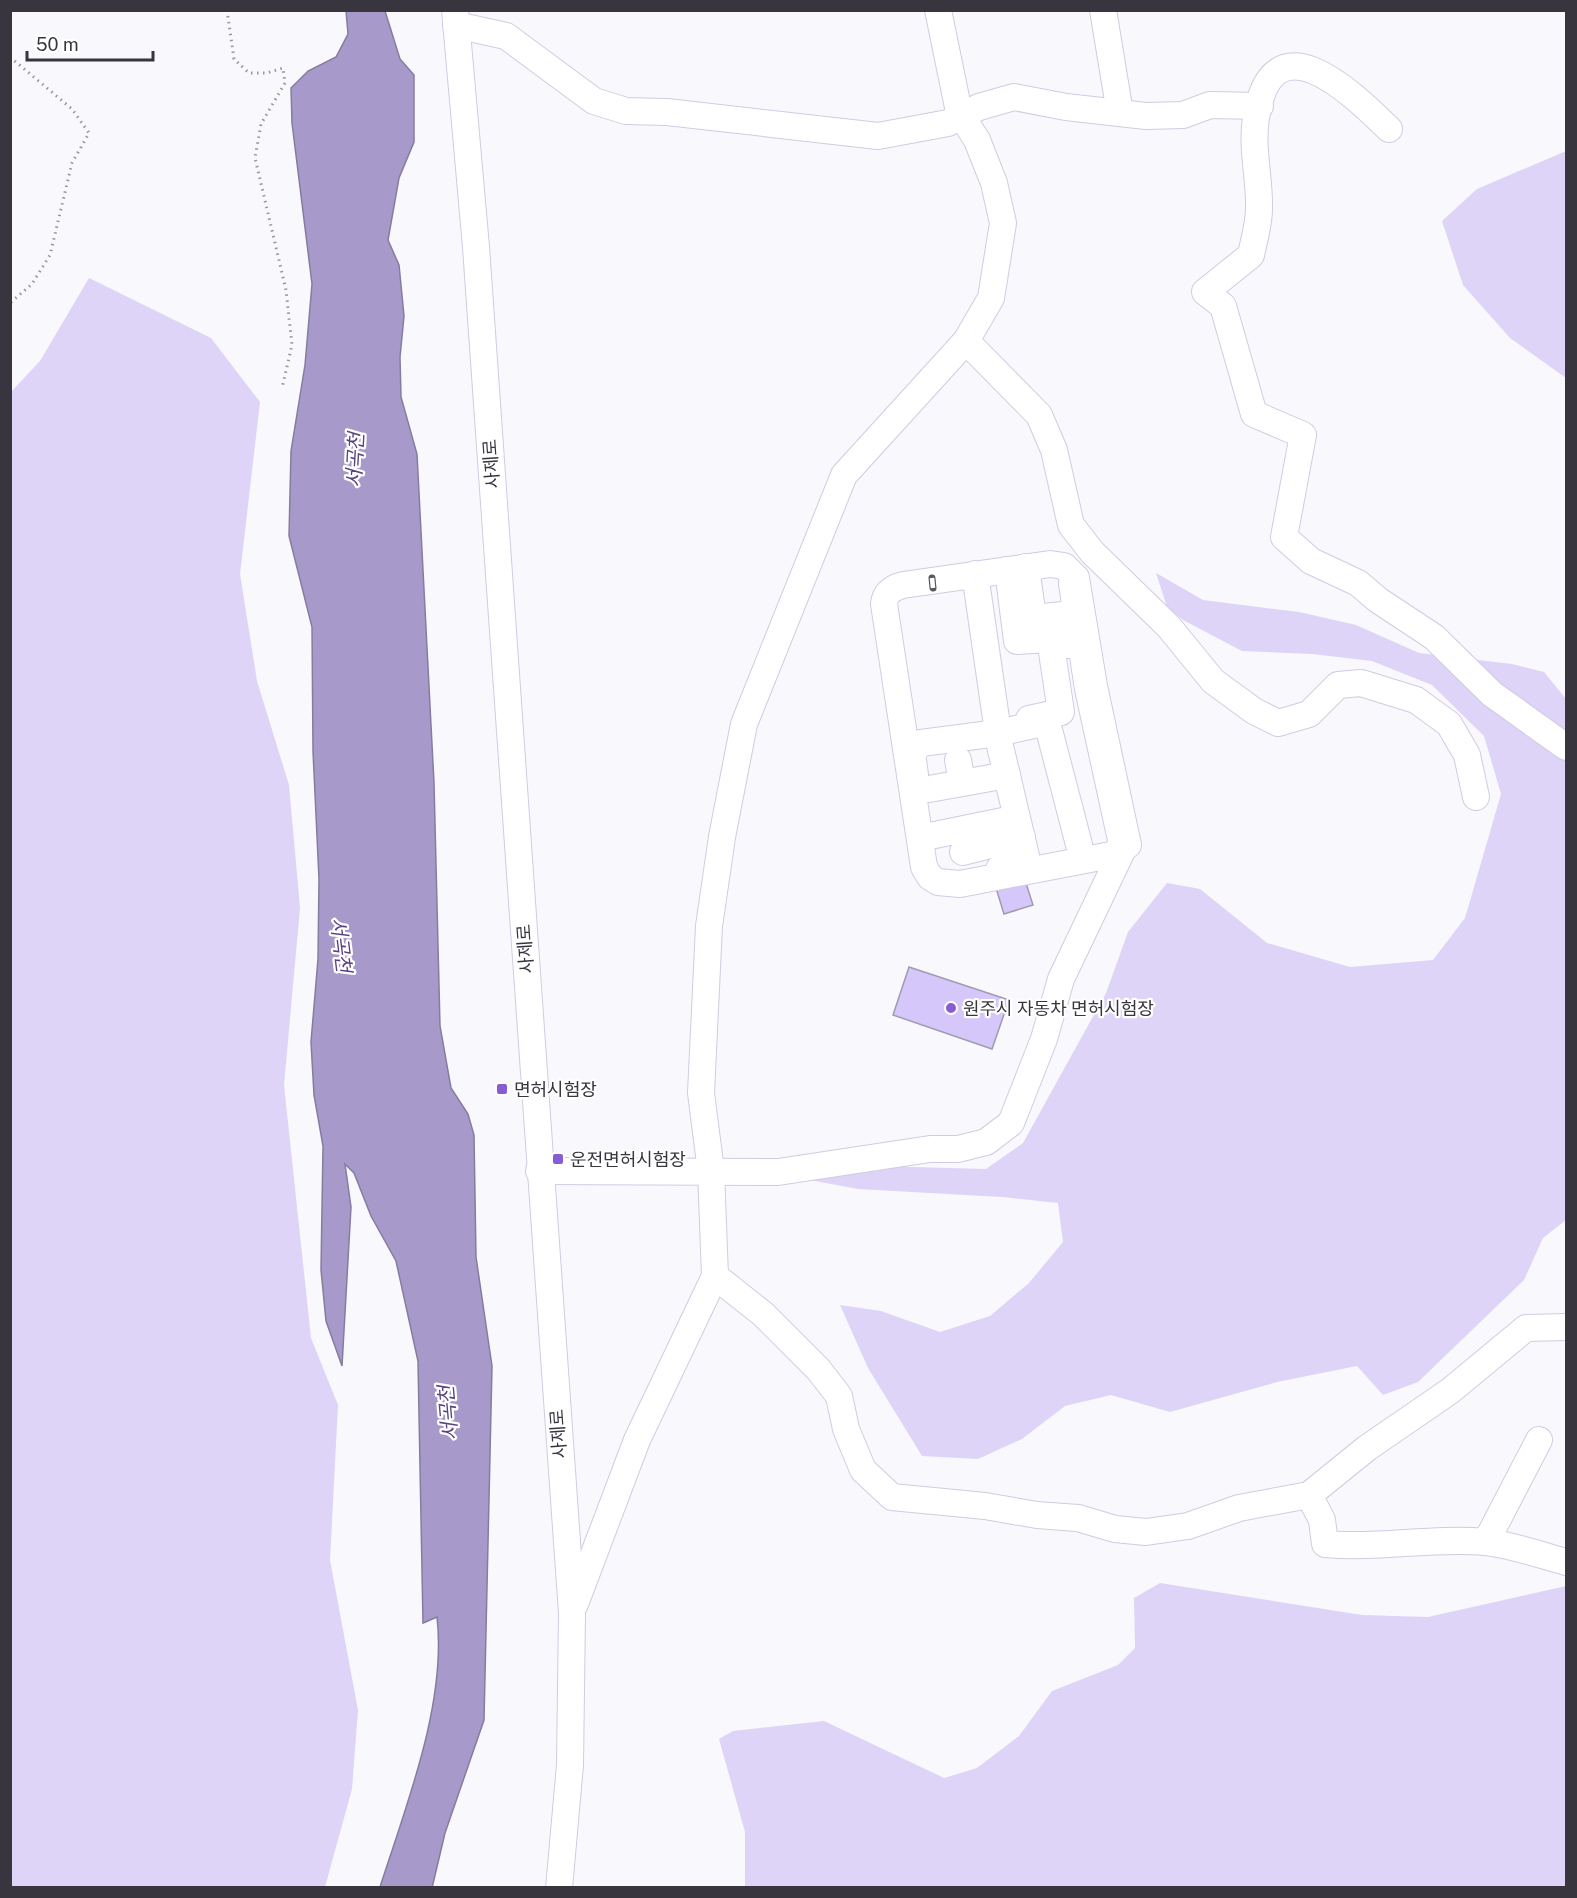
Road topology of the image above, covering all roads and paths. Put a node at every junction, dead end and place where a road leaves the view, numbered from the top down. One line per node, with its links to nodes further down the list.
1 (227, 10): 12 (path)
2 (938, 10): 8 (street)
3 (1103, 10): 7 (street)
4 (455, 18): 8 (street); 24 (street, 사제로)
5 (10, 57): 10 (path)
6 (1260, 106): 7 (street); 9 (street); 16 (street)
7 (1120, 113): 8 (street)
8 (962, 116): 11 (street)
9 (1389, 129)
10 (10, 303)
11 (966, 340): 19 (street); 25 (street)
12 (282, 388)
13 (1017, 568): 14 (street); 15 (street); 22 (street)
14 (978, 576): 15 (street); 15 (street); 23 (street)
15 (999, 729): 17 (street); 18 (street); 23 (street); 23 (street)
16 (1566, 747)
17 (999, 771): 18 (street); 20 (street)
18 (943, 780): 21 (street)
19 (1476, 797)
20 (1013, 829): 21 (street); 21 (street)
21 (925, 837)
22 (1125, 847): 23 (street); 25 (street)
23 (1078, 857)
24 (539, 1171): 25 (street); 32 (street, 사제로)
25 (711, 1172): 26 (street)
26 (715, 1276): 29 (street); 32 (street)
27 (1566, 1327): 29 (street)
28 (1539, 1440): 30 (street)
29 (1309, 1495): 30 (street)
30 (1486, 1542): 31 (street)
31 (1566, 1562)
32 (572, 1613): 33 (street, 사제로)
33 (559, 1887)

